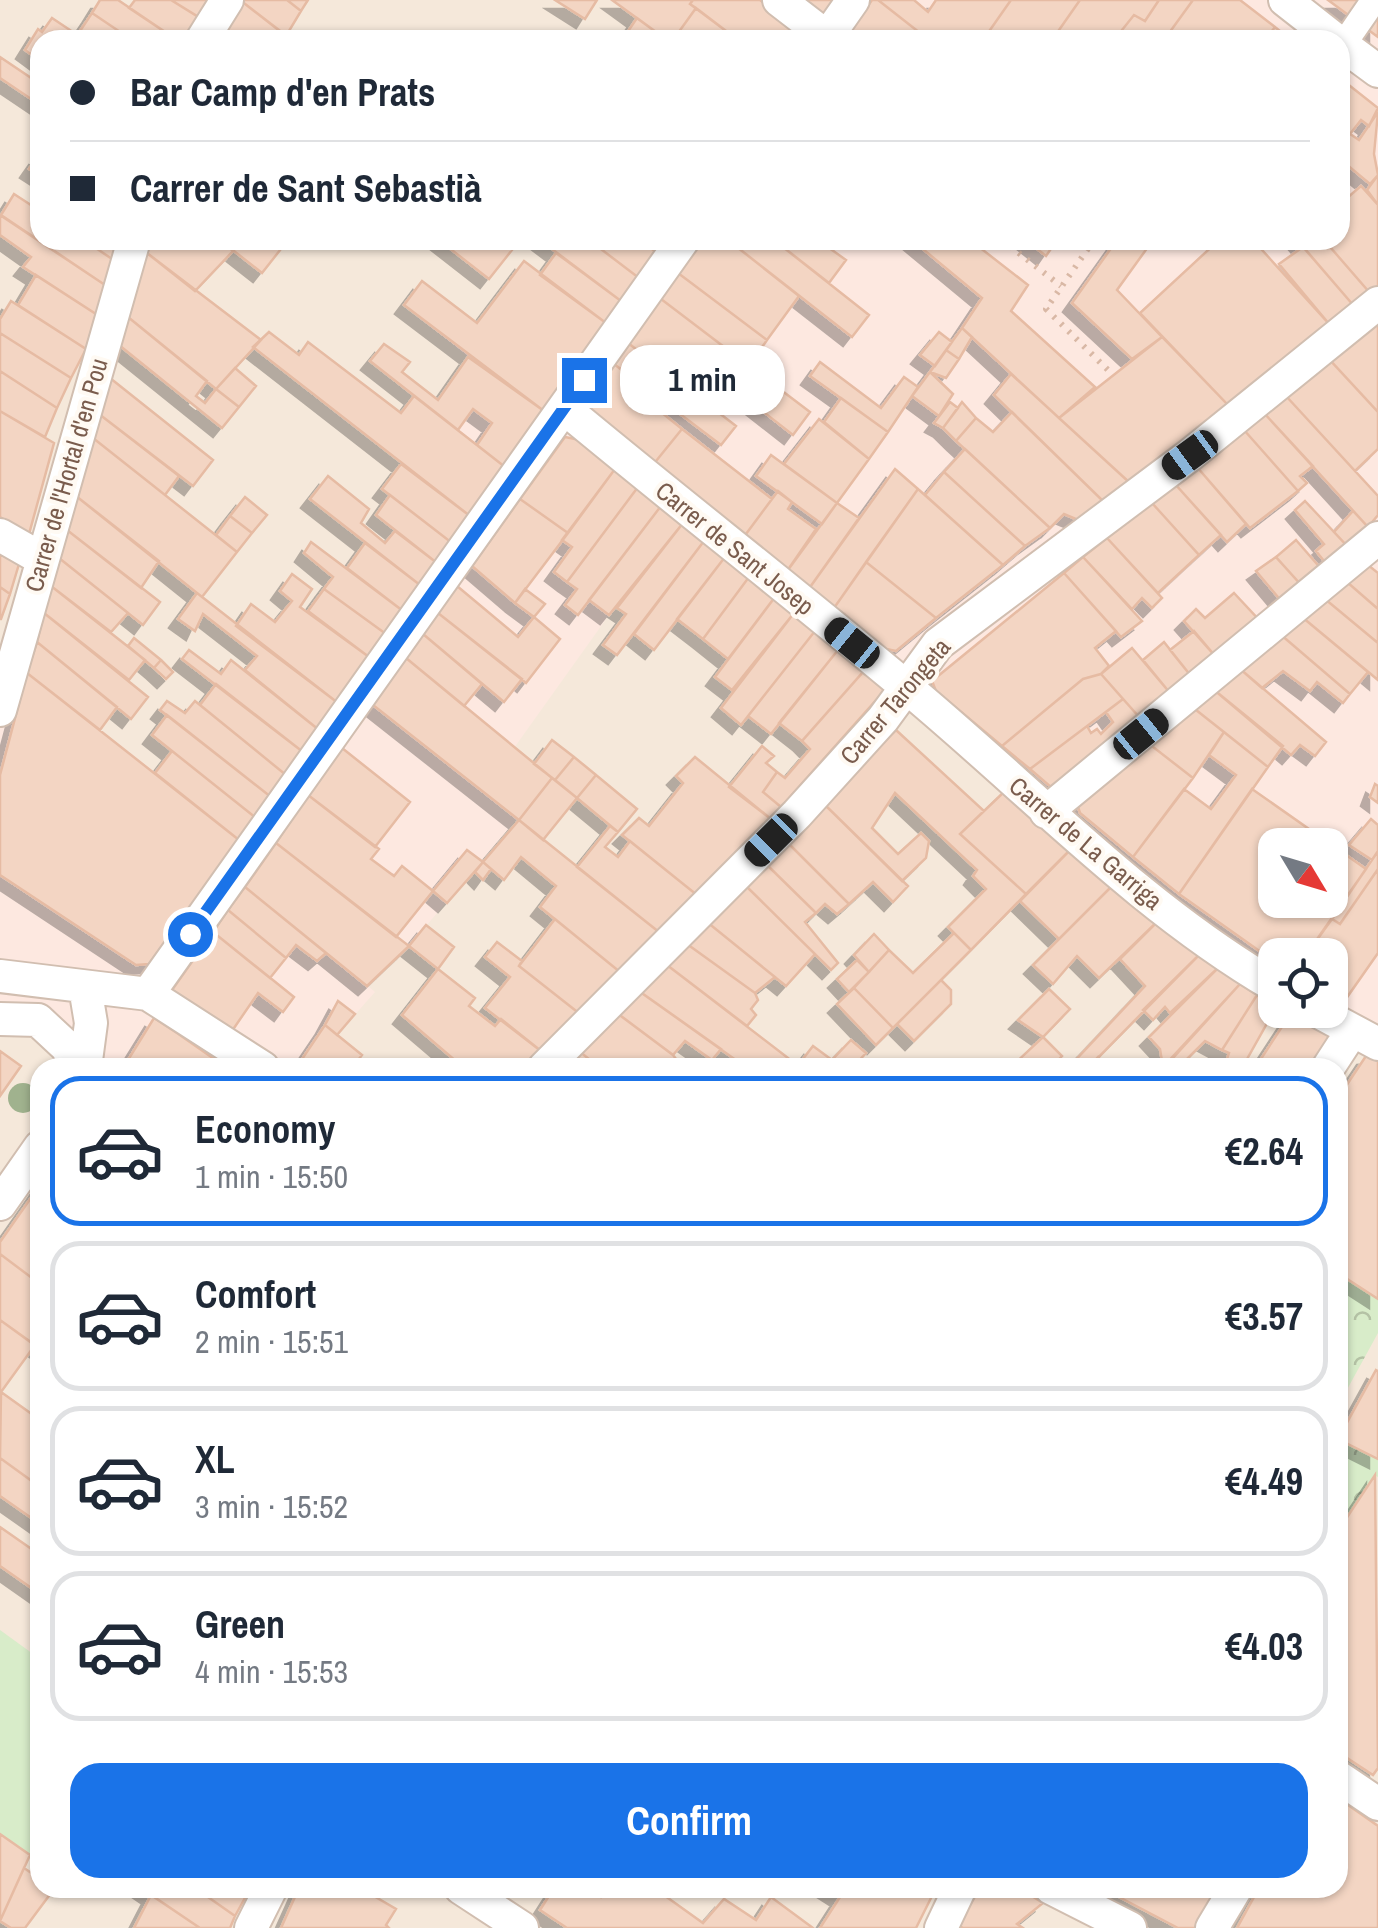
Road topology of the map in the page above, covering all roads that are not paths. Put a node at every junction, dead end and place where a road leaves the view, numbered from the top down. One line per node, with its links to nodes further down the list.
1 (227, 0): 6 (street)
2 (779, 0): 7 (street)
3 (853, 0): 8 (street)
4 (1284, 0): 9 (street)
5 (1374, 0): 10 (street)
6 (208, 30)
7 (815, 30)
8 (832, 30)
9 (1323, 30)
10 (1350, 30)
11 (1350, 50): 12 (street)
12 (1378, 71)
13 (131, 250): 19 (street, Carrer de l'Hortal d'en Pou)
14 (676, 250): 16 (street)
15 (1378, 303): 20 (street, Carrer Tarongeta)
16 (564, 408): 20 (street, Carrer de Sant Josep); 26 (street)
17 (0, 535): 19 (street)
18 (1378, 538): 22 (street)
19 (42, 559): 21 (street, Carrer de l'Hortal d'en Pou)
20 (906, 686): 22 (street, Carrer de La Garriga); 32 (street, Carrer Tarongeta)
21 (0, 710)
22 (1046, 812): 24 (street, Carrer de La Garriga)
23 (0, 976): 25 (street)
24 (1258, 976)
25 (74, 986): 26 (street); 27 (street); 30 (street)
26 (148, 994): 31 (street)
27 (16, 1019): 29 (street)
28 (1365, 1037): 33 (street)
29 (74, 1058)
30 (84, 1058)
31 (247, 1058)
32 (554, 1058)
33 (1340, 1058)
34 (30, 1161): 35 (street)
35 (0, 1204)
36 (1348, 1784): 37 (street)
37 (1378, 1804)
38 (265, 1898): 43 (street)
39 (476, 1898): 44 (street)
40 (955, 1898): 45 (street)
41 (1070, 1898): 46 (street)
42 (1230, 1898): 47 (street)
43 (251, 1928)
44 (522, 1928)
45 (941, 1928)
46 (1130, 1928)
47 (1212, 1928)

